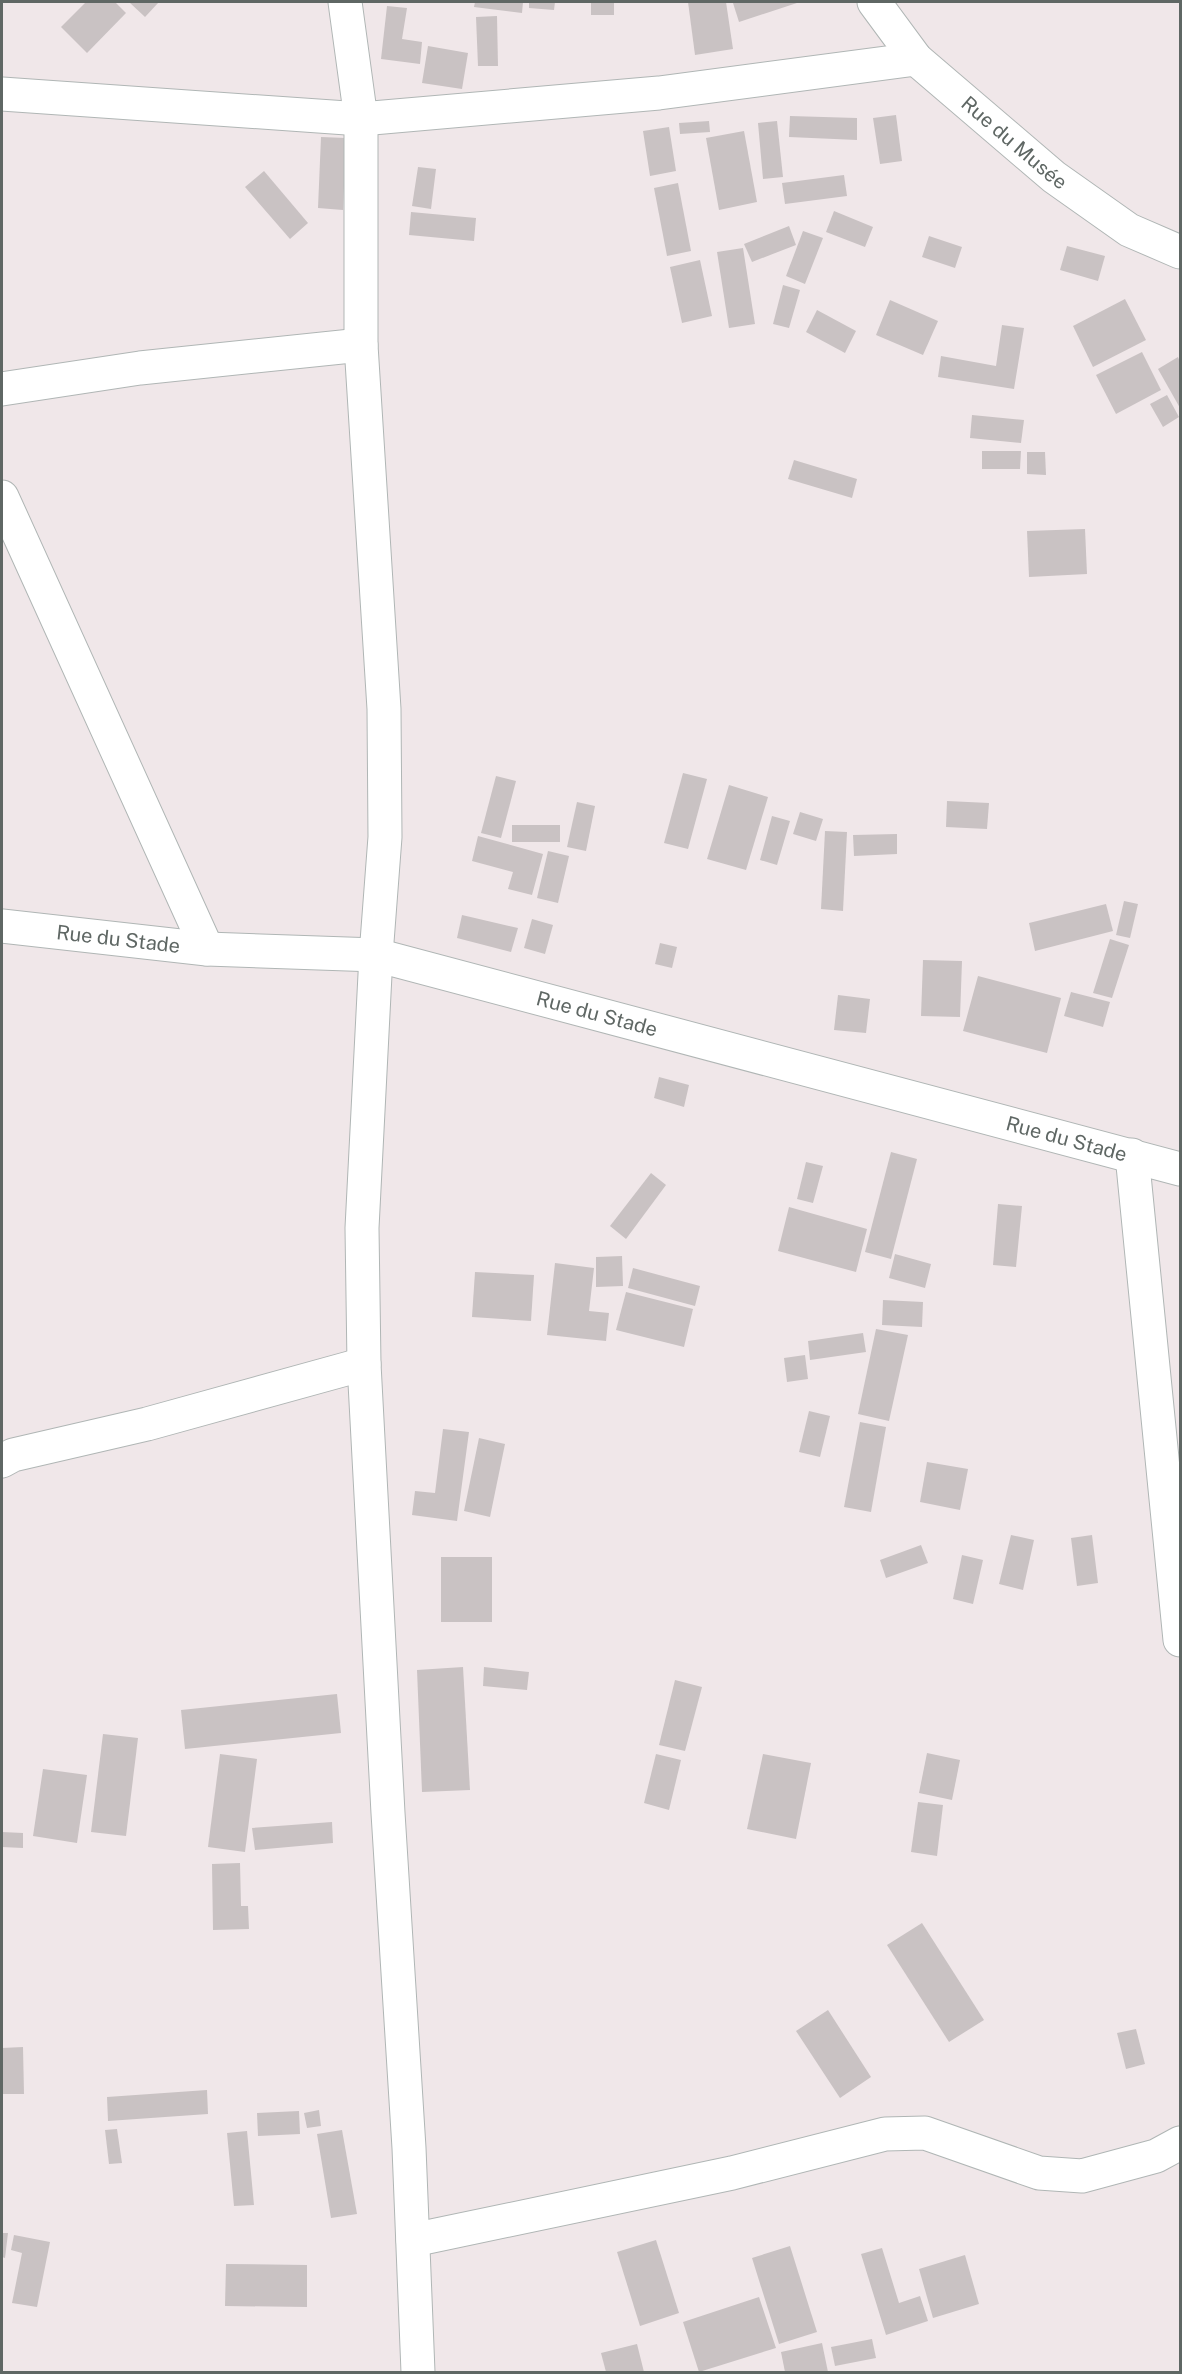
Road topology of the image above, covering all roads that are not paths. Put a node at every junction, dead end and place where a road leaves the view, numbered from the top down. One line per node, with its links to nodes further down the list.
1 (345, 2): 5 (street)
2 (874, 2): 3 (street, Rue du Musée)
3 (916, 59): 5 (street); 6 (street, Rue du Musée)
4 (2, 94): 5 (street)
5 (361, 119): 7 (street)
6 (1180, 252)
7 (362, 345): 8 (street); 12 (street)
8 (2, 389)
9 (2, 496): 11 (street)
10 (2, 926): 11 (street, Rue du Stade)
11 (207, 949): 12 (street, Rue du Stade)
12 (376, 956): 13 (street, Rue du Stade); 15 (street)
13 (1132, 1155): 14 (street, Rue du Stade); 17 (street)
14 (1180, 1169)
15 (364, 1364): 16 (street); 19 (street)
16 (2, 1461)
17 (1180, 1640)
18 (1180, 2143): 19 (street)
19 (413, 2240): 20 (street)
20 (418, 2373)

